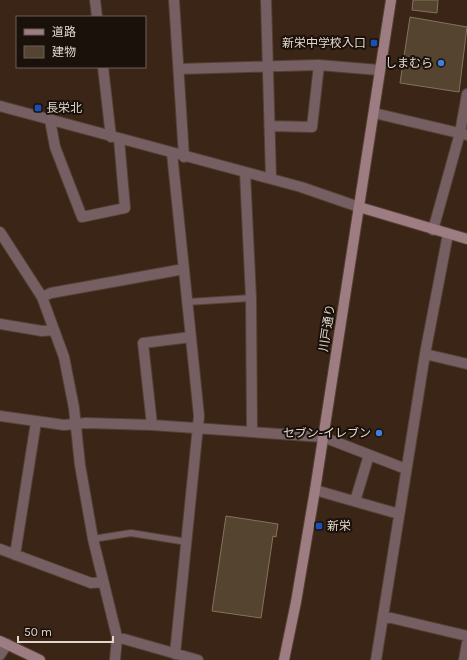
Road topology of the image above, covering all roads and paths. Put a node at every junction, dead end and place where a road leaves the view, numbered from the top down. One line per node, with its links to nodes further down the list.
1 (95, 0): 5 (street)
2 (174, 0): 9 (street)
3 (266, 0): 7 (street)
4 (391, 0): 10 (street, 川戸通り)
5 (97, 16)
6 (319, 65): 7 (street); 10 (street); 15 (street)
7 (268, 66): 9 (street); 15 (street)
8 (103, 68): 17 (street)
9 (178, 68): 19 (street)
10 (379, 70): 13 (street, 川戸通り)
11 (467, 94): 16 (street)
12 (0, 106): 14 (street)
13 (374, 113): 16 (street); 22 (street, 川戸通り)
14 (50, 120): 17 (street); 17 (street)
15 (270, 126): 21 (street)
16 (464, 134): 23 (street)
17 (115, 138): 18 (street)
18 (172, 153): 19 (street); 27 (street)
19 (184, 157): 20 (street)
20 (245, 172): 21 (street); 29 (street)
21 (271, 178): 22 (street)
22 (358, 207): 23 (street); 42 (street, 川戸通り)
23 (433, 230): 25 (street)
24 (0, 232): 28 (street)
25 (448, 234): 26 (street); 34 (street)
26 (467, 239)
27 (184, 269): 28 (street); 30 (street)
28 (42, 297): 32 (street)
29 (251, 298): 30 (lane); 41 (street)
30 (187, 302): 33 (street)
31 (0, 324): 32 (street)
32 (54, 330): 38 (street)
33 (191, 337): 39 (street); 40 (street)
34 (425, 354): 35 (street); 44 (street)
35 (467, 364)
36 (0, 416): 37 (street)
37 (36, 422): 38 (street); 51 (street)
38 (76, 425): 39 (street); 48 (street)
39 (152, 425): 40 (street)
40 (198, 430): 41 (street); 49 (street)
41 (252, 432): 42 (street)
42 (324, 437): 43 (street); 45 (street, 川戸通り)
43 (369, 455): 44 (street); 46 (street)
44 (406, 469): 47 (street)
45 (315, 490): 46 (street); 63 (street, 川戸通り)
46 (355, 501): 47 (street)
47 (399, 514): 53 (street)
48 (93, 539): 49 (lane); 52 (street)
49 (186, 542): 58 (street)
50 (0, 549): 51 (street)
51 (15, 555): 52 (street)
52 (103, 582): 55 (street)
53 (383, 616): 54 (street); 64 (street)
54 (467, 636)
55 (117, 637): 58 (street); 61 (street)
56 (4, 642): 59 (street); 60 (street)
57 (467, 643): 65 (street)
58 (175, 654): 62 (street)
59 (0, 655)
60 (40, 660)
61 (115, 660)
62 (198, 660)
63 (284, 660)
64 (376, 660)
65 (464, 660)

